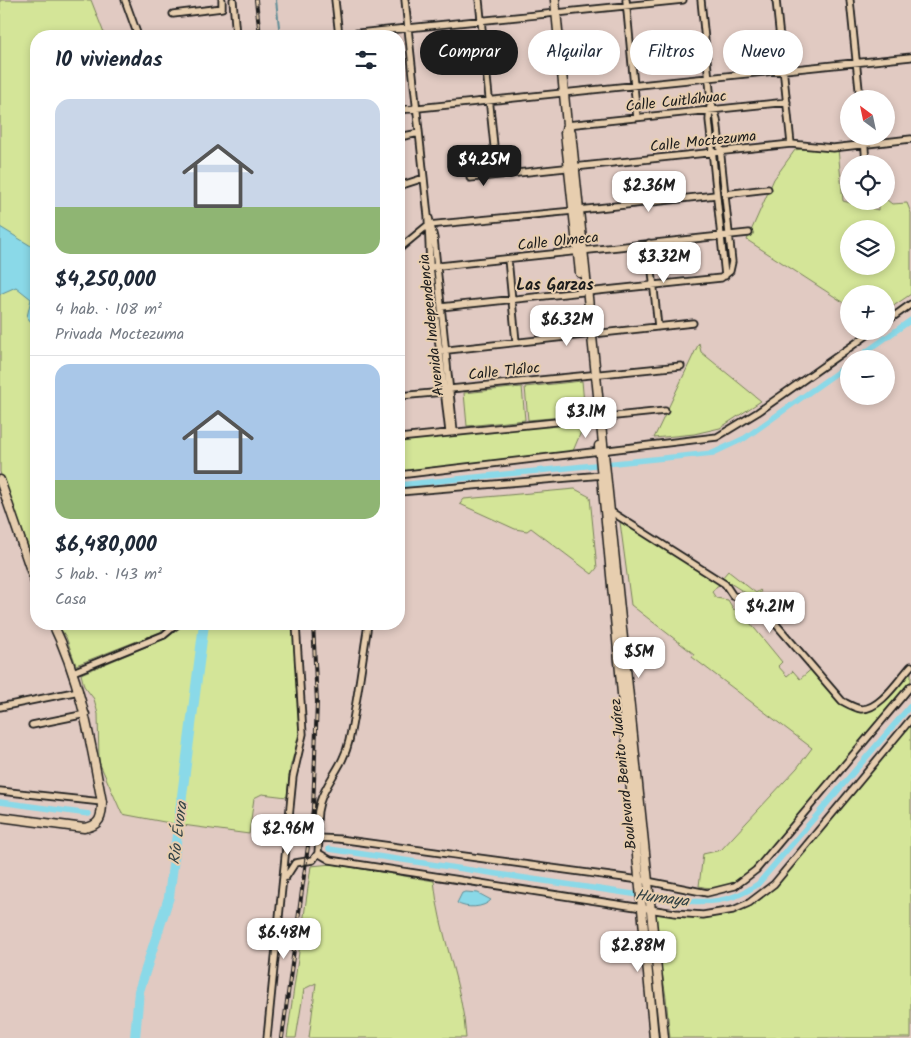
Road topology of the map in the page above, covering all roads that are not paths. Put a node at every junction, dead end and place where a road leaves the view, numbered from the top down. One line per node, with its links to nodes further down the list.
1 (125, 0): 17 (street)
2 (222, 0): 13 (street)
3 (233, 0): 18 (street)
4 (335, 0): 19 (street)
5 (405, 0): 16 (street, Avenida Independencia)
6 (479, 0): 15 (street)
7 (555, 0): 14 (street, Boulevard Benito Juárez)
8 (683, 0): 12 (street)
9 (701, 0): 27 (street)
10 (776, 0): 21 (street)
11 (850, 0): 23 (street)
12 (626, 3): 14 (street); 28 (street)
13 (173, 14)
14 (556, 14): 15 (street); 30 (street, Boulevard Benito Juárez)
15 (482, 21): 16 (street); 31 (street)
16 (408, 28): 20 (street); 33 (street, Avenida Independencia)
17 (136, 30)
18 (236, 30)
19 (338, 30)
20 (391, 30)
21 (779, 30)
22 (911, 57): 23 (street)
23 (857, 62): 24 (street); 29 (street)
24 (803, 68)
25 (737, 75): 27 (street)
26 (784, 75): 32 (street)
27 (709, 78): 28 (street); 35 (street)
28 (634, 86): 30 (street); 36 (street)
29 (859, 90)
30 (564, 93): 31 (street); 37 (street, Boulevard Benito Juárez)
31 (490, 100): 33 (street); 47 (street)
32 (787, 102): 35 (street, Calle Cuitláhuac); 42 (street)
33 (416, 108): 34 (street); 38 (street, Avenida Independencia)
34 (405, 109)
35 (712, 110): 36 (street, Calle Cuitláhuac); 44 (street); 45 (street)
36 (637, 118): 37 (street, Calle Cuitláhuac)
37 (567, 124): 46 (street, Boulevard Benito Juárez)
38 (419, 133): 39 (street); 48 (street, Avenida Independencia)
39 (405, 136)
40 (911, 140): 41 (street, Calle Moctezuma)
41 (895, 141)
42 (791, 144): 43 (street, Calle Moctezuma); 44 (street, Calle Moctezuma)
43 (856, 145)
44 (720, 152): 45 (street, Calle Moctezuma); 52 (street)
45 (712, 153): 46 (street, Calle Moctezuma); 53 (street)
46 (572, 167): 47 (street, Calle Moctezuma); 54 (street, Boulevard Benito Juárez)
47 (498, 175): 49 (street, Calle Moctezuma)
48 (424, 178): 50 (street); 55 (street, Avenida Independencia)
49 (470, 178)
50 (405, 184)
51 (768, 189): 52 (street)
52 (725, 194): 57 (street)
53 (716, 195): 54 (street); 58 (street)
54 (576, 210): 55 (street); 61 (street, Boulevard Benito Juárez)
55 (430, 225): 60 (street); 63 (street, Avenida Independencia); 64 (street, Avenida Independencia)
56 (748, 233): 57 (street, Calle Olmeca)
57 (729, 235): 58 (street, Calle Olmeca); 65 (street)
58 (721, 236): 59 (street, Calle Olmeca); 65 (street)
59 (650, 243): 61 (street, Calle Olmeca); 66 (street)
60 (405, 245)
61 (580, 251): 62 (street, Calle Olmeca); 67 (street, Boulevard Benito Juárez)
62 (508, 258): 63 (street, Calle Olmeca); 68 (street)
63 (437, 266): 64 (street, Calle Olmeca); 70 (street, Avenida Independencia)
64 (430, 267): 77 (street, Avenida Independencia)
65 (725, 276): 66 (street)
66 (654, 285): 67 (street); 73 (street)
67 (584, 292): 68 (street); 74 (street, Boulevard Benito Juárez)
68 (512, 299): 70 (street); 76 (street)
69 (911, 304): 71 (street)
70 (442, 307): 77 (street, Avenida Independencia)
71 (895, 316)
72 (693, 323): 73 (street)
73 (658, 327): 74 (street)
74 (589, 334): 76 (street); 79 (street, Boulevard Benito Juárez)
75 (859, 340): 86 (street)
76 (516, 342): 77 (street)
77 (442, 350): 80 (street, Avenida Independencia)
78 (681, 366): 79 (street, Calle Tláloc)
79 (593, 375): 80 (street, Calle Tláloc); 83 (street, Boulevard Benito Juárez)
80 (447, 390): 81 (street, Calle Tláloc); 84 (street, Avenida Independencia)
81 (405, 395)
82 (665, 411): 83 (street)
83 (597, 418): 84 (street); 86 (street, Boulevard Benito Juárez)
84 (451, 432): 85 (street)
85 (405, 437)
86 (602, 455): 87 (street, Boulevard Benito Juárez); 88 (street)
87 (604, 473): 90 (street); 91 (street, Boulevard Benito Juárez); 113 (street, Boulevard Benito Juárez)
88 (405, 474)
89 (0, 480): 92 (street)
90 (405, 491)
91 (610, 512): 97 (street); 113 (street, Boulevard Benito Juárez)
92 (30, 568)
93 (56, 630): 98 (street)
94 (170, 630): 98 (street)
95 (296, 630): 112 (street)
96 (367, 630): 108 (street)
97 (911, 666)
98 (74, 672): 100 (street)
99 (911, 686): 113 (street)
100 (80, 691): 101 (street); 102 (street)
101 (0, 707)
102 (86, 714): 104 (street); 106 (street)
103 (911, 719): 114 (street)
104 (32, 724)
105 (0, 791): 106 (street)
106 (102, 802): 107 (street)
107 (0, 816)
108 (320, 838): 109 (street); 113 (street)
109 (318, 853): 110 (street); 111 (street)
110 (313, 860): 111 (street); 112 (street)
111 (330, 860): 114 (street)
112 (284, 881): 115 (street)
113 (644, 885): 114 (street, Boulevard Benito Juárez)
114 (647, 908): 116 (street, Boulevard Benito Juárez); 117 (street, Boulevard Benito Juárez)
115 (267, 1038)
116 (654, 1038)
117 (664, 1038)

